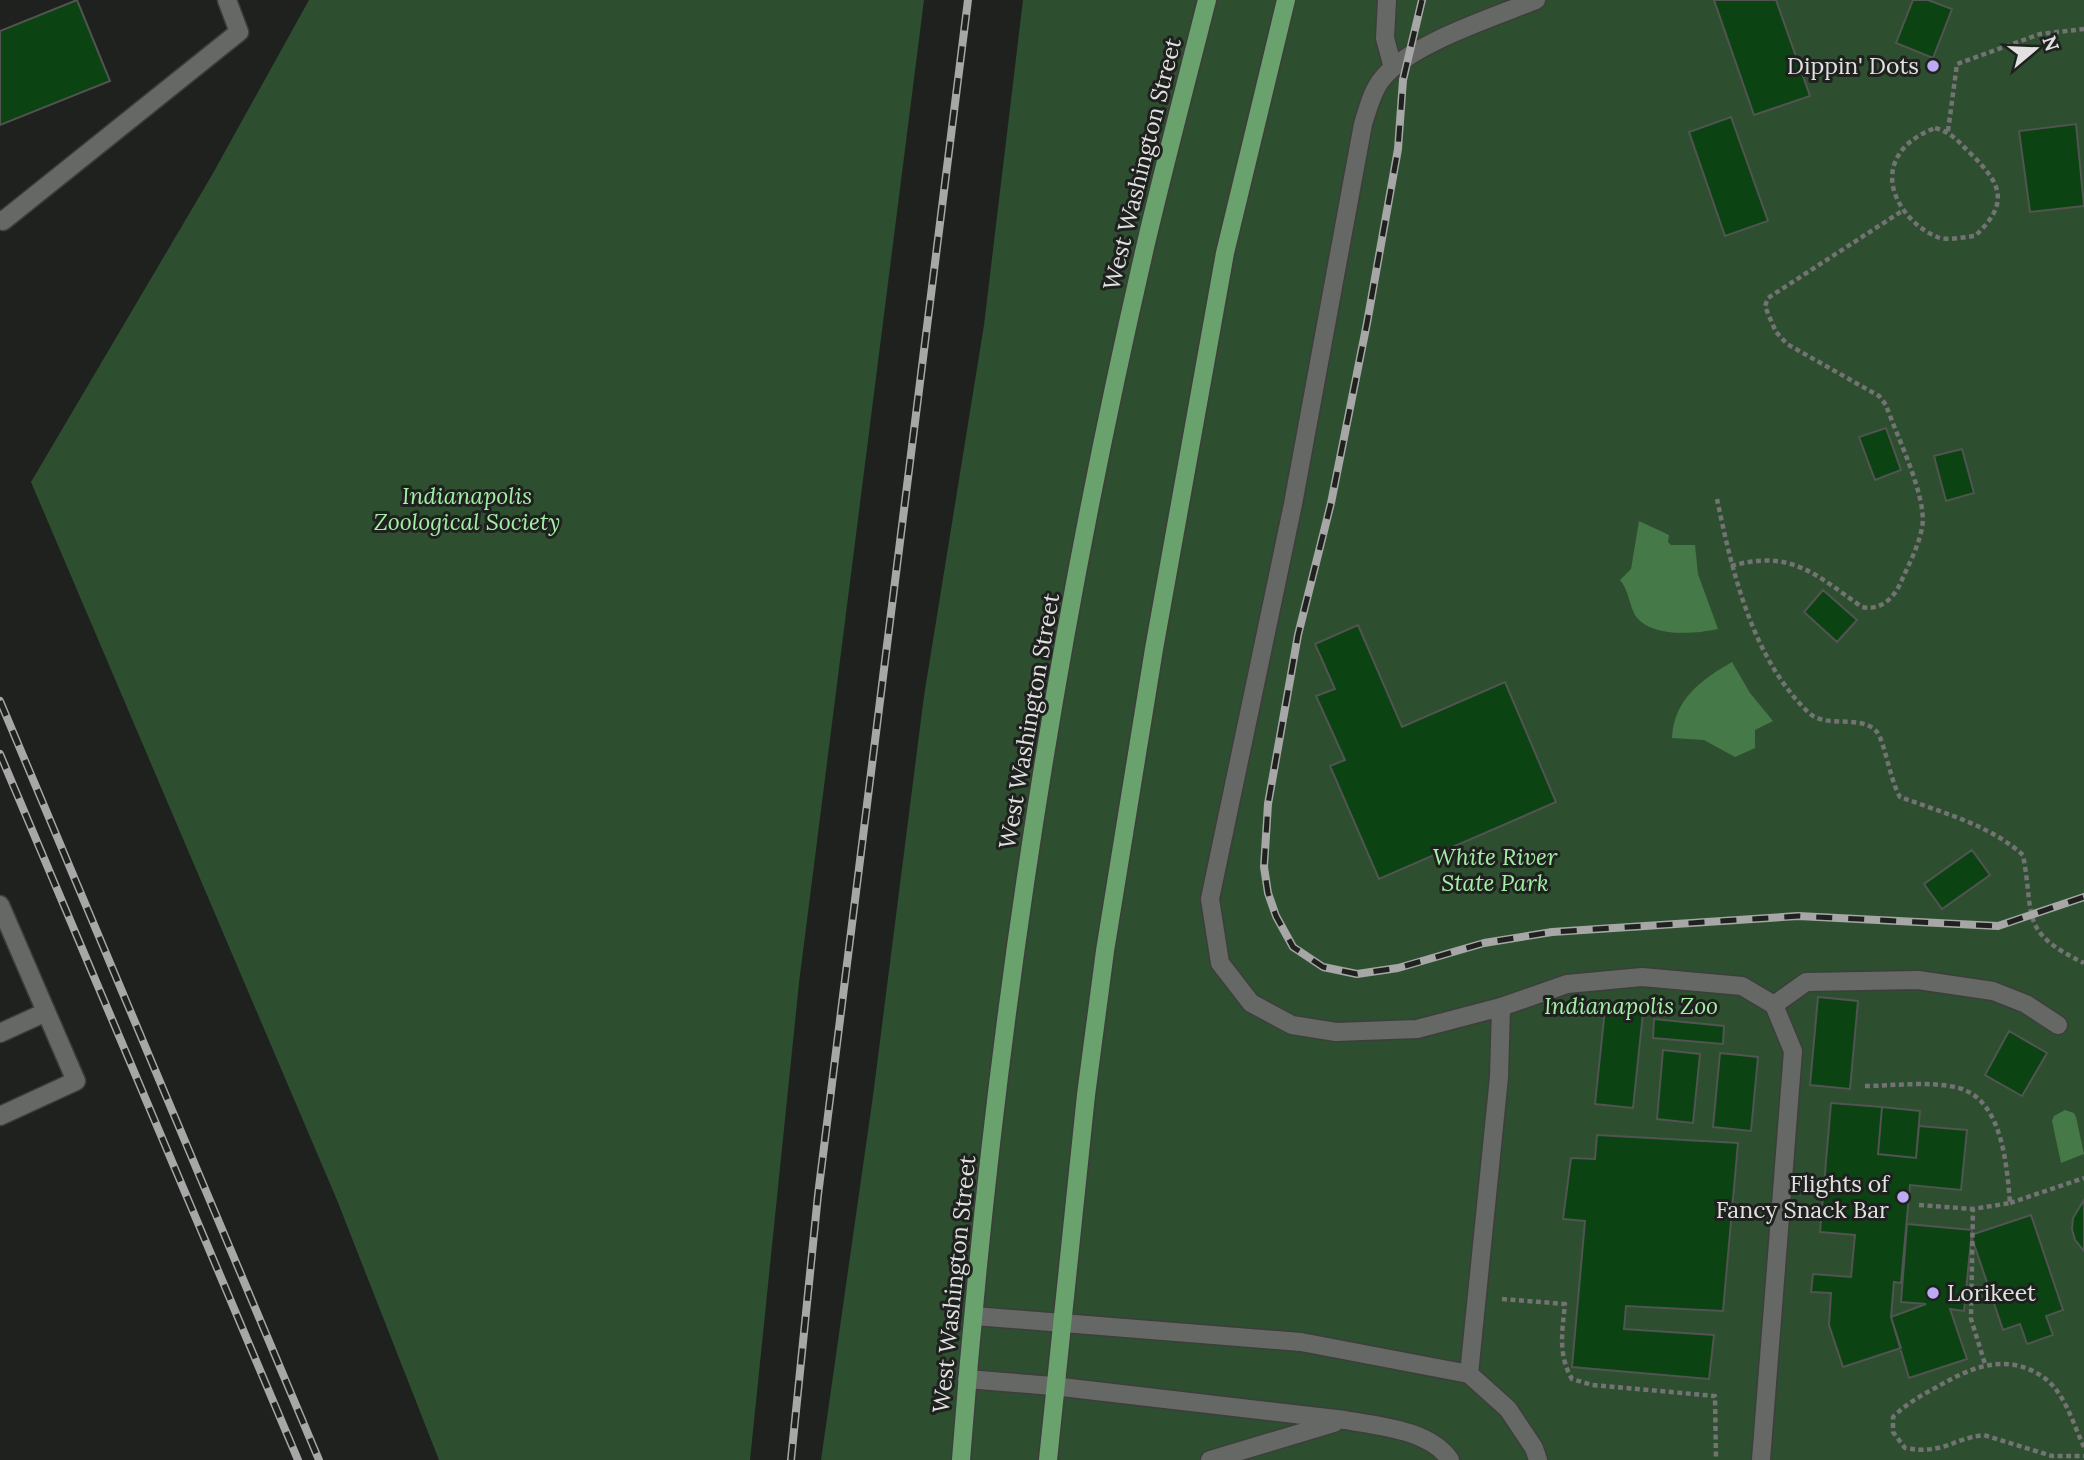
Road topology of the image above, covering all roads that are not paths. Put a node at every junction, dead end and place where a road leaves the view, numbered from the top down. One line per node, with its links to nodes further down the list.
1 (227, 0): 7 (lane)
2 (1206, 0): 16 (main road, West Washington Street)
3 (1286, 0): 17 (main road)
4 (1387, 0): 6 (lane)
5 (1535, 0): 6 (lane)
6 (1393, 68): 11 (lane)
7 (0, 220)
8 (0, 905): 9 (lane)
9 (4, 925): 12 (lane)
10 (1774, 1004): 11 (lane); 13 (lane); 27 (lane)
11 (1501, 1007): 18 (lane)
12 (46, 1012): 14 (lane); 15 (lane)
13 (2058, 1025)
14 (0, 1033)
15 (0, 1116)
16 (974, 1316): 17 (lane); 19 (main road, West Washington Street)
17 (1060, 1322): 18 (lane); 20 (main road)
18 (1469, 1374): 26 (lane)
19 (967, 1379): 20 (lane); 22 (main road, West Washington Street)
20 (1053, 1386): 21 (lane); 23 (main road)
21 (1346, 1420): 24 (lane); 25 (lane)
22 (961, 1460)
23 (1048, 1460)
24 (1210, 1460)
25 (1450, 1460)
26 (1538, 1460)
27 (1761, 1460)

